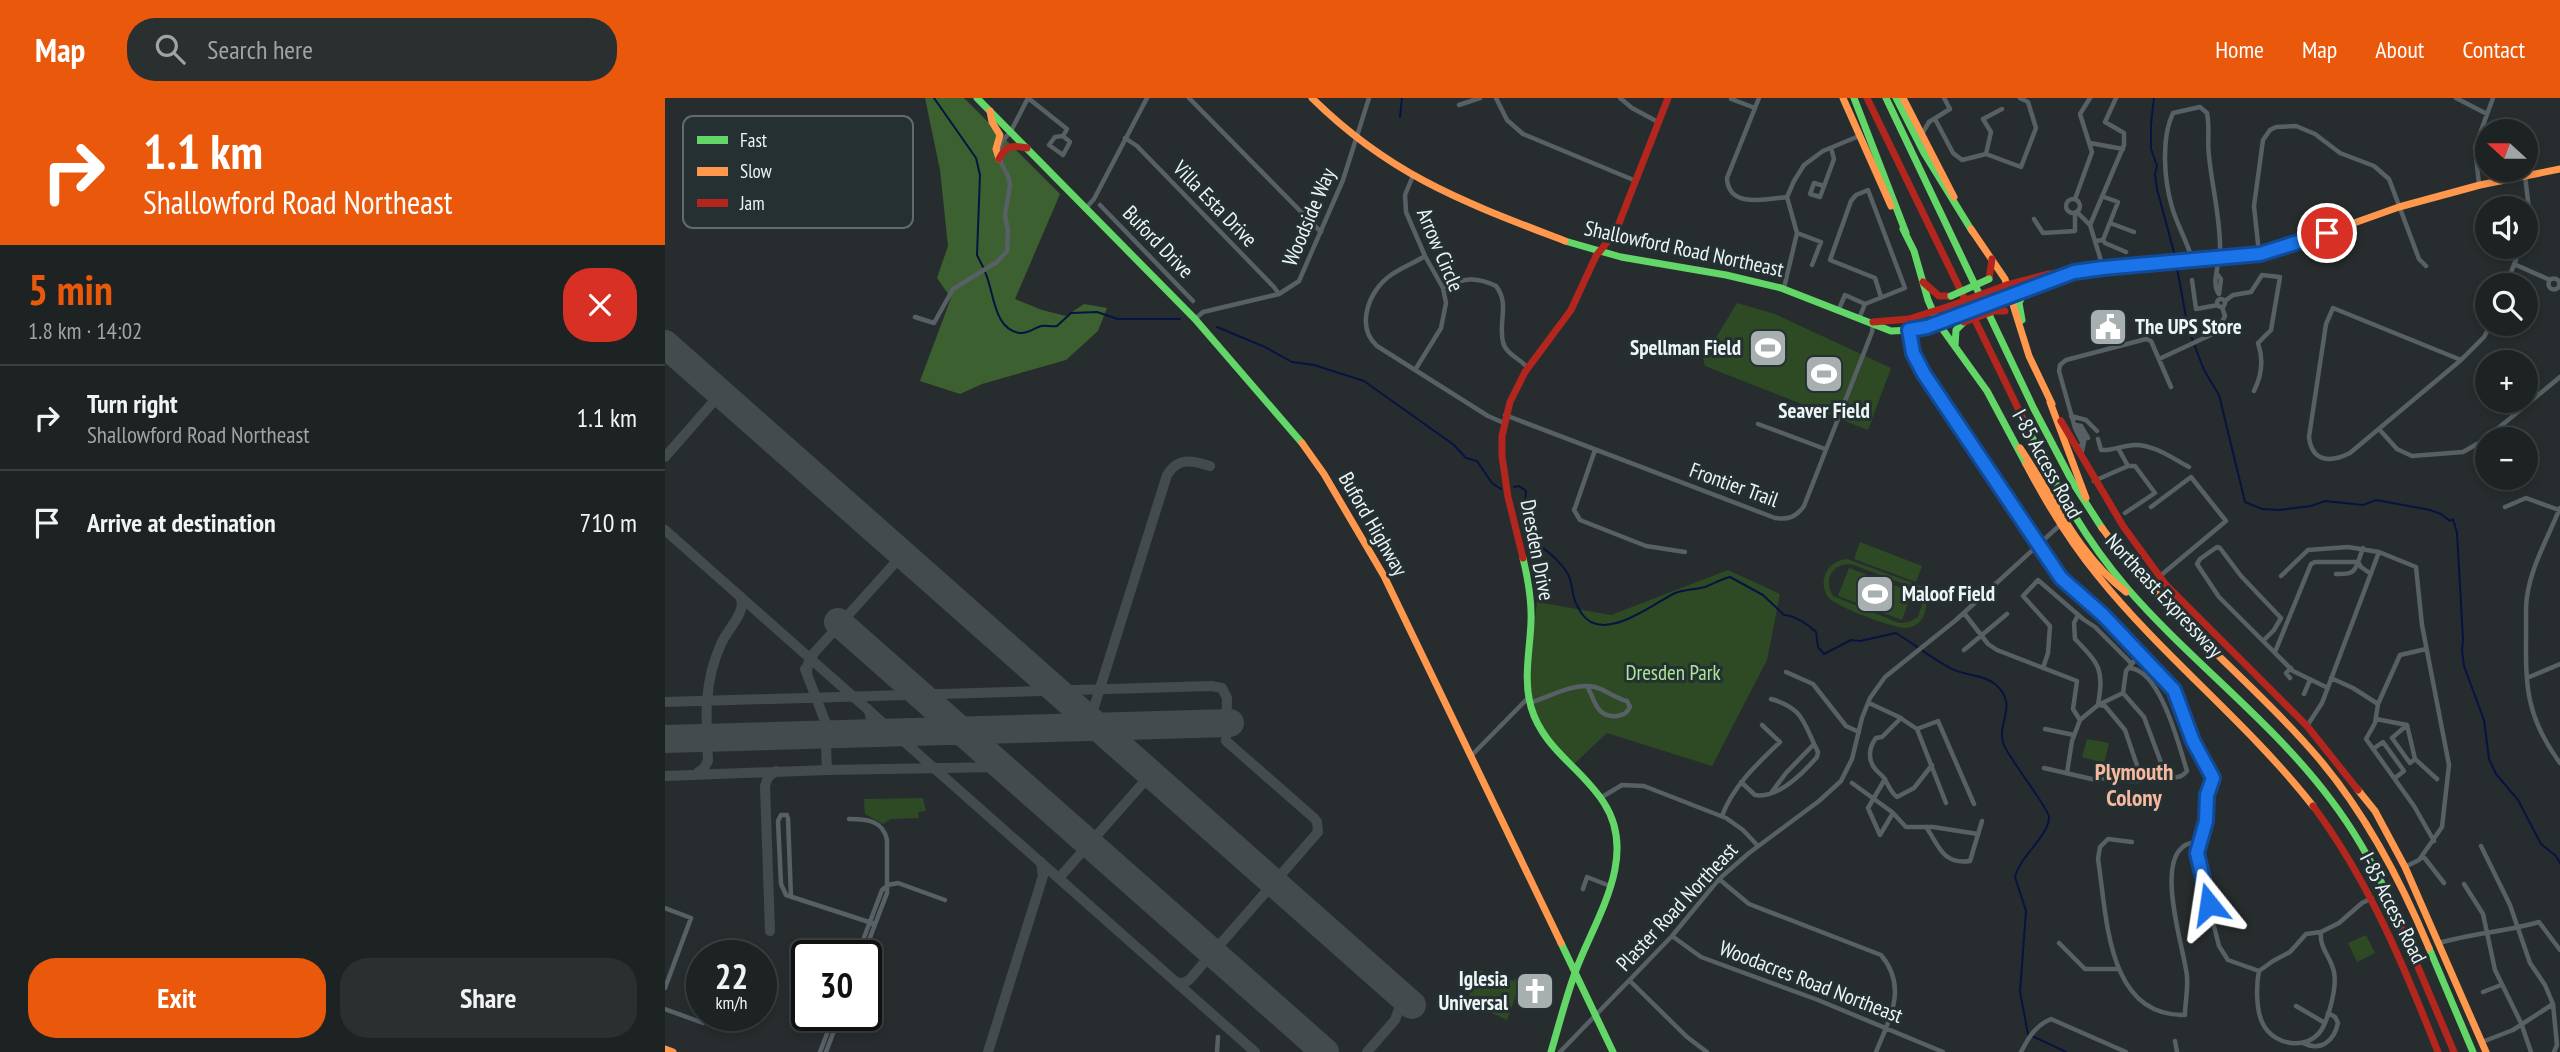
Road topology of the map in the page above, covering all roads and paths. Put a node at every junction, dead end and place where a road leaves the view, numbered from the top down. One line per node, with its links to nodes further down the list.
1 (977, 98): 28 (main road, Buford Highway)
2 (1028, 98): 33 (street); 35 (street)
3 (1147, 98): 37 (street)
4 (1189, 98): 63 (street)
5 (1312, 98): 38 (main road, Shallowford Road Northeast)
6 (1369, 98): 38 (street, Woodside Way)
7 (1480, 98): 25 (street)
8 (1496, 98): 48 (street)
9 (1621, 98): 32 (street)
10 (1668, 98): 32 (main road, Dresden Drive)
11 (1759, 98): 26 (street)
12 (1843, 98): 36 (main road, I-85 Access Road)
13 (1854, 98): 66 (main road)
14 (1867, 98): 148 (main road, Northeast Expressway)
15 (1886, 98): 135 (main road, Northeast Expressway)
16 (1896, 98): 62 (main road)
17 (1903, 98): 31 (main road, I-85 Access Road)
18 (1944, 98): 30 (street)
19 (2020, 98): 43 (street)
20 (2090, 98): 39 (street)
21 (2116, 98): 42 (street)
22 (2456, 98): 29 (street)
23 (2493, 98): 29 (street)
24 (1731, 99): 26 (street)
25 (1459, 105)
26 (1755, 108): 52 (street)
27 (2002, 109): 43 (street)
28 (990, 111): 33 (main road, Buford Highway); 44 (main road)
29 (2487, 114): 50 (street)
30 (1932, 120): 31 (street); 34 (street); 43 (street)
31 (1915, 121): 34 (main road, I-85 Access Road)
32 (1659, 122): 48 (main road, Dresden Drive)
33 (1011, 131): 40 (main road, Buford Highway); 44 (street)
34 (1922, 134): 62 (main road, I-85 Access Road)
35 (1063, 136): 35 (street)
36 (1859, 136): 41 (street); 66 (main road, I-85 Access Road)
37 (1125, 138): 57 (street); 92 (street, Villa Esta Drive)
38 (1355, 139): 47 (main road, Shallowford Road Northeast); 63 (street, Woodside Way)
39 (2090, 143): 42 (street); 54 (street)
40 (1027, 148): 44 (main road); 57 (main road, Buford Highway)
41 (1831, 148): 51 (street); 52 (street)
42 (2123, 149): 53 (street)
43 (1986, 155)
44 (999, 159): 100 (street)
45 (2560, 169): 46 (main road, Shallowford Road Northeast)
46 (2538, 173)
47 (1412, 178): 71 (main road, Shallowford Road Northeast); 74 (street, Arrow Circle)
48 (1636, 181): 71 (main road, Dresden Drive)
49 (2495, 182): 50 (main road, Shallowford Road Northeast)
50 (2480, 185): 56 (main road, Shallowford Road Northeast)
51 (1824, 186)
52 (1787, 197): 65 (street)
53 (2104, 197): 60 (street); 61 (street)
54 (2075, 199): 58 (street); 58 (street)
55 (1100, 205): 68 (street, Buford Drive)
56 (2399, 207): 73 (main road, Shallowford Road Northeast); 73 (street); 81 (street)
57 (1086, 208): 70 (main road, Buford Highway)
58 (2076, 213): 59 (street); 61 (street)
59 (2034, 219)
60 (2110, 222): 64 (street); 67 (street)
61 (2090, 225): 69 (street)
62 (1972, 231): 75 (main road, I-85 Access Road)
63 (1321, 232): 92 (street, Woodside Way)
64 (2134, 232)
65 (1797, 233): 80 (street); 90 (street)
66 (1906, 233): 87 (main road, I-85 Access Road)
67 (2103, 240): 69 (street); 72 (street)
68 (1135, 241): 70 (street); 95 (street, Buford Drive)
69 (2096, 241): 82 (street)
70 (1127, 249): 102 (main road, Buford Highway)
71 (1600, 252): 90 (main road, Shallowford Road Northeast); 112 (main road, Dresden Drive)
72 (2126, 252)
73 (2260, 254): 76 (main road, Shallowford Road Northeast)
74 (1425, 256): 89 (street, Arrow Circle); 113 (street, Frontier Trail)
75 (1991, 258): 87 (main road, bridge); 88 (main road, I-85 Access Road)
76 (2220, 258): 78 (main road, Shallowford Road Northeast); 78 (street); 96 (street)
77 (2516, 259): 79 (street)
78 (2192, 260): 82 (main road, Shallowford Road Northeast)
79 (2514, 264): 84 (street); 86 (street)
80 (1812, 265)
81 (2426, 265)
82 (2103, 268): 83 (main road, Shallowford Road Northeast)
83 (2074, 272): 88 (main road, Shallowford Road Northeast); 91 (main road, Shallowford Road Northeast)
84 (2511, 273)
85 (2192, 280): 96 (street)
86 (2550, 280)
87 (1923, 281): 99 (main road, I-85 Access Road)
88 (2007, 285): 93 (main road, I-85 Access Road); 99 (main road, Shallowford Road Northeast, bridge)
89 (1443, 288): 112 (street); 113 (street, Arrow Circle)
90 (1784, 288): 98 (main road, Shallowford Road Northeast)
91 (2025, 290): 93 (main road, Shallowford Road Northeast); 107 (main road)
92 (1279, 294): 102 (street, Woodside Way)
93 (2011, 295): 103 (main road, I-85 Access Road); 105 (main road, Shallowford Road Northeast, bridge)
94 (1881, 297): 94 (street); 97 (street)
95 (1193, 301)
96 (2221, 301): 110 (street); 116 (street)
97 (1865, 304): 98 (street); 101 (street)
98 (1839, 309): 101 (main road, Shallowford Road Northeast)
99 (1933, 312): 104 (main road, Shallowford Road Northeast); 105 (main road, I-85 Access Road)
100 (915, 317)
101 (1860, 317): 104 (main road, Shallowford Road Northeast)
102 (1195, 319): 188 (main road, Buford Highway)
103 (2017, 321): 107 (main road, I-85 Access Road); 109 (main road, bridge)
104 (1873, 322): 106 (main road, Shallowford Road Northeast); 127 (street, Frontier Trail)
105 (1938, 323): 106 (main road, Shallowford Road Northeast); 109 (main road, I-85 Access Road)
106 (1909, 330): 139 (street)
107 (2021, 331): 117 (main road, I-85 Access Road)
108 (2485, 336): 111 (street)
109 (1955, 346): 125 (main road, I-85 Access Road)
110 (2159, 359): 115 (street); 118 (street)
111 (2461, 360): 121 (street); 121 (street)
112 (1527, 367): 119 (main road, Dresden Drive)
113 (1415, 370): 119 (street, Frontier Trail)
114 (2560, 377): 121 (street)
115 (2171, 387)
116 (2254, 391)
117 (2050, 402): 129 (main road, I-85 Access Road); 135 (main road)
118 (2070, 416): 122 (street); 123 (street)
119 (1505, 419): 128 (street, Frontier Trail); 172 (main road, Dresden Drive)
120 (1758, 424): 127 (street)
121 (2379, 429)
122 (2081, 431): 129 (street); 129 (street)
123 (2097, 431)
124 (2098, 439): 126 (street)
125 (2020, 448): 138 (main road, I-85 Access Road); 148 (main road)
126 (2118, 448): 130 (street); 131 (street)
127 (1825, 449): 128 (street, Frontier Trail)
128 (1595, 450): 141 (street)
129 (2078, 453): 132 (main road, I-85 Access Road)
130 (2128, 466): 132 (street); 137 (street)
131 (2189, 467)
132 (2094, 481): 147 (main road, I-85 Access Road)
133 (2151, 507): 147 (street)
134 (2505, 507): 136 (street)
135 (2089, 509): 277 (main road, Northeast Expressway)
136 (2560, 509): 165 (street)
137 (2125, 513)
138 (2060, 525): 139 (street, Plaster Road Northeast); 226 (main road, I-85 Access Road)
139 (2037, 544): 149 (street, Plaster Road Northeast); 157 (street)
140 (2363, 548): 142 (street); 143 (street); 146 (street)
141 (1685, 552)
142 (2379, 552): 145 (street); 154 (street)
143 (2358, 562): 144 (street); 145 (street); 156 (street)
144 (2336, 574)
145 (2371, 574): 164 (street)
146 (2281, 576)
147 (2159, 577): 181 (main road, I-85 Access Road)
148 (2137, 598): 276 (main road, Northeast Expressway)
149 (1964, 613): 152 (street); 173 (street, Plaster Road Northeast)
150 (2007, 614): 152 (street)
151 (2078, 615): 158 (street); 160 (street); 175 (street)
152 (1982, 635): 155 (street); 160 (street)
153 (2263, 641): 153 (street); 156 (street)
154 (2426, 649): 174 (street); 212 (street)
155 (1964, 650)
156 (2275, 652): 161 (street)
157 (2141, 653): 158 (street); 214 (street)
158 (2131, 663): 169 (street); 194 (street)
159 (2560, 664): 165 (street)
160 (2043, 668): 178 (street)
161 (2291, 668): 163 (street); 166 (street)
162 (1786, 672): 184 (street)
163 (2290, 678)
164 (2331, 678): 168 (street); 174 (street)
165 (2527, 678): 190 (street)
166 (2309, 680): 168 (street); 170 (street)
167 (1587, 686): 167 (street); 172 (street)
168 (2328, 688): 181 (street)
169 (2123, 693): 175 (street); 194 (street)
170 (2304, 694)
171 (1771, 699): 186 (street)
172 (1528, 701): 188 (street); 202 (main road, Dresden Drive)
173 (1868, 702): 176 (street); 184 (street, Plaster Road Northeast)
174 (2378, 704): 177 (street)
175 (2098, 705): 178 (street); 198 (street)
176 (1902, 718): 182 (street); 196 (street)
177 (2376, 719): 180 (street); 187 (street)
178 (2080, 720): 185 (street)
179 (1762, 725): 199 (street)
180 (2407, 725): 189 (street); 189 (street)
181 (2307, 726): 218 (main road, I-85 Access Road)
182 (1917, 729): 191 (street); 205 (street)
183 (2045, 729): 185 (street)
184 (1859, 732): 215 (street, Plaster Road Northeast)
185 (2074, 735): 193 (street)
186 (1814, 744): 201 (street); 201 (street)
187 (2373, 749): 195 (street); 195 (street)
188 (1471, 756): 241 (main road, Buford Highway)
189 (2415, 759): 197 (street)
190 (2560, 763)
191 (1931, 765): 196 (street); 204 (street)
192 (2044, 768): 193 (street)
193 (2067, 773): 198 (street)
194 (2166, 776): 198 (street)
195 (2395, 778): 212 (street)
196 (1885, 779): 203 (street)
197 (2437, 779)
198 (2142, 780)
199 (1741, 782): 201 (street); 207 (street)
200 (1852, 783): 203 (street)
201 (1771, 794)
202 (1602, 797): 207 (street); 223 (main road, Dresden Drive)
203 (1873, 799): 206 (street); 206 (street)
204 (1946, 803)
205 (1974, 804)
206 (1893, 813): 210 (street)
207 (1721, 816): 215 (street)
208 (849, 819): 222 (street)
209 (1982, 821): 211 (street)
210 (1926, 827): 211 (street); 211 (street)
211 (1978, 834)
212 (2434, 841): 217 (street)
213 (2132, 842): 239 (street)
214 (2200, 842): 239 (street); 240 (street)
215 (1758, 846): 219 (street, Plaster Road Northeast)
216 (2480, 846): 230 (street)
217 (2423, 856): 218 (street); 220 (street)
218 (2405, 867): 237 (main road, I-85 Access Road)
219 (1719, 879): 233 (street, Plaster Road Northeast); 254 (street)
220 (2444, 883)
221 (2464, 884): 232 (street)
222 (888, 885): 227 (street); 229 (street)
223 (1610, 886): 224 (street); 241 (main road, Dresden Drive)
224 (1583, 889)
225 (792, 897): 225 (street); 229 (street)
226 (2372, 898): 231 (street); 275 (main road, I-85 Access Road)
227 (945, 900)
228 (665, 908): 244 (street)
229 (872, 923): 234 (street); 235 (street)
230 (2520, 928): 232 (street); 238 (street); 246 (street)
231 (2321, 932): 240 (street); 249 (street)
232 (2486, 932): 237 (street); 243 (street)
233 (1672, 936): 242 (street, Plaster Road Northeast); 254 (street, Woodacres Road Northeast)
234 (864, 940)
235 (867, 940)
236 (2059, 943): 239 (street)
237 (2439, 943): 259 (main road, I-85 Access Road)
238 (2560, 950)
239 (2118, 969)
240 (2259, 971): 260 (street)
241 (1576, 972): 250 (main road, Buford Highway); 266 (main road, Dresden Drive)
242 (1630, 981): 250 (street, Plaster Road Northeast); 269 (street)
243 (2501, 985): 245 (street); 253 (street)
244 (665, 988)
245 (2483, 992)
246 (2553, 1004): 253 (street); 280 (street)
247 (2296, 1006): 252 (street)
248 (665, 1009): 251 (street)
249 (2328, 1013): 252 (street); 260 (street)
250 (1596, 1016): 267 (street, Plaster Road Northeast); 268 (main road, Buford Highway)
251 (686, 1017)
252 (2325, 1023): 260 (street)
253 (2521, 1023): 259 (street); 279 (street)
254 (1887, 1027): 270 (street); 271 (street, Woodacres Road Northeast)
255 (828, 1031): 263 (street)
256 (835, 1031): 264 (street)
257 (1218, 1037): 265 (street)
258 (2175, 1041): 274 (street)
259 (2482, 1042): 278 (main road, I-85 Access Road)
260 (2303, 1043)
261 (665, 1049): 262 (main road)
262 (673, 1052)
263 (820, 1052)
264 (826, 1052)
265 (1217, 1052)
266 (1551, 1052)
267 (1560, 1052)
268 (1613, 1052)
269 (1707, 1052)
270 (1876, 1052)
271 (1943, 1052)
272 (2021, 1052): 273 (street)
273 (2126, 1052)
274 (2176, 1052)
275 (2438, 1052)
276 (2454, 1052)
277 (2473, 1052)
278 (2486, 1052)
279 (2531, 1052)
280 (2554, 1052)

